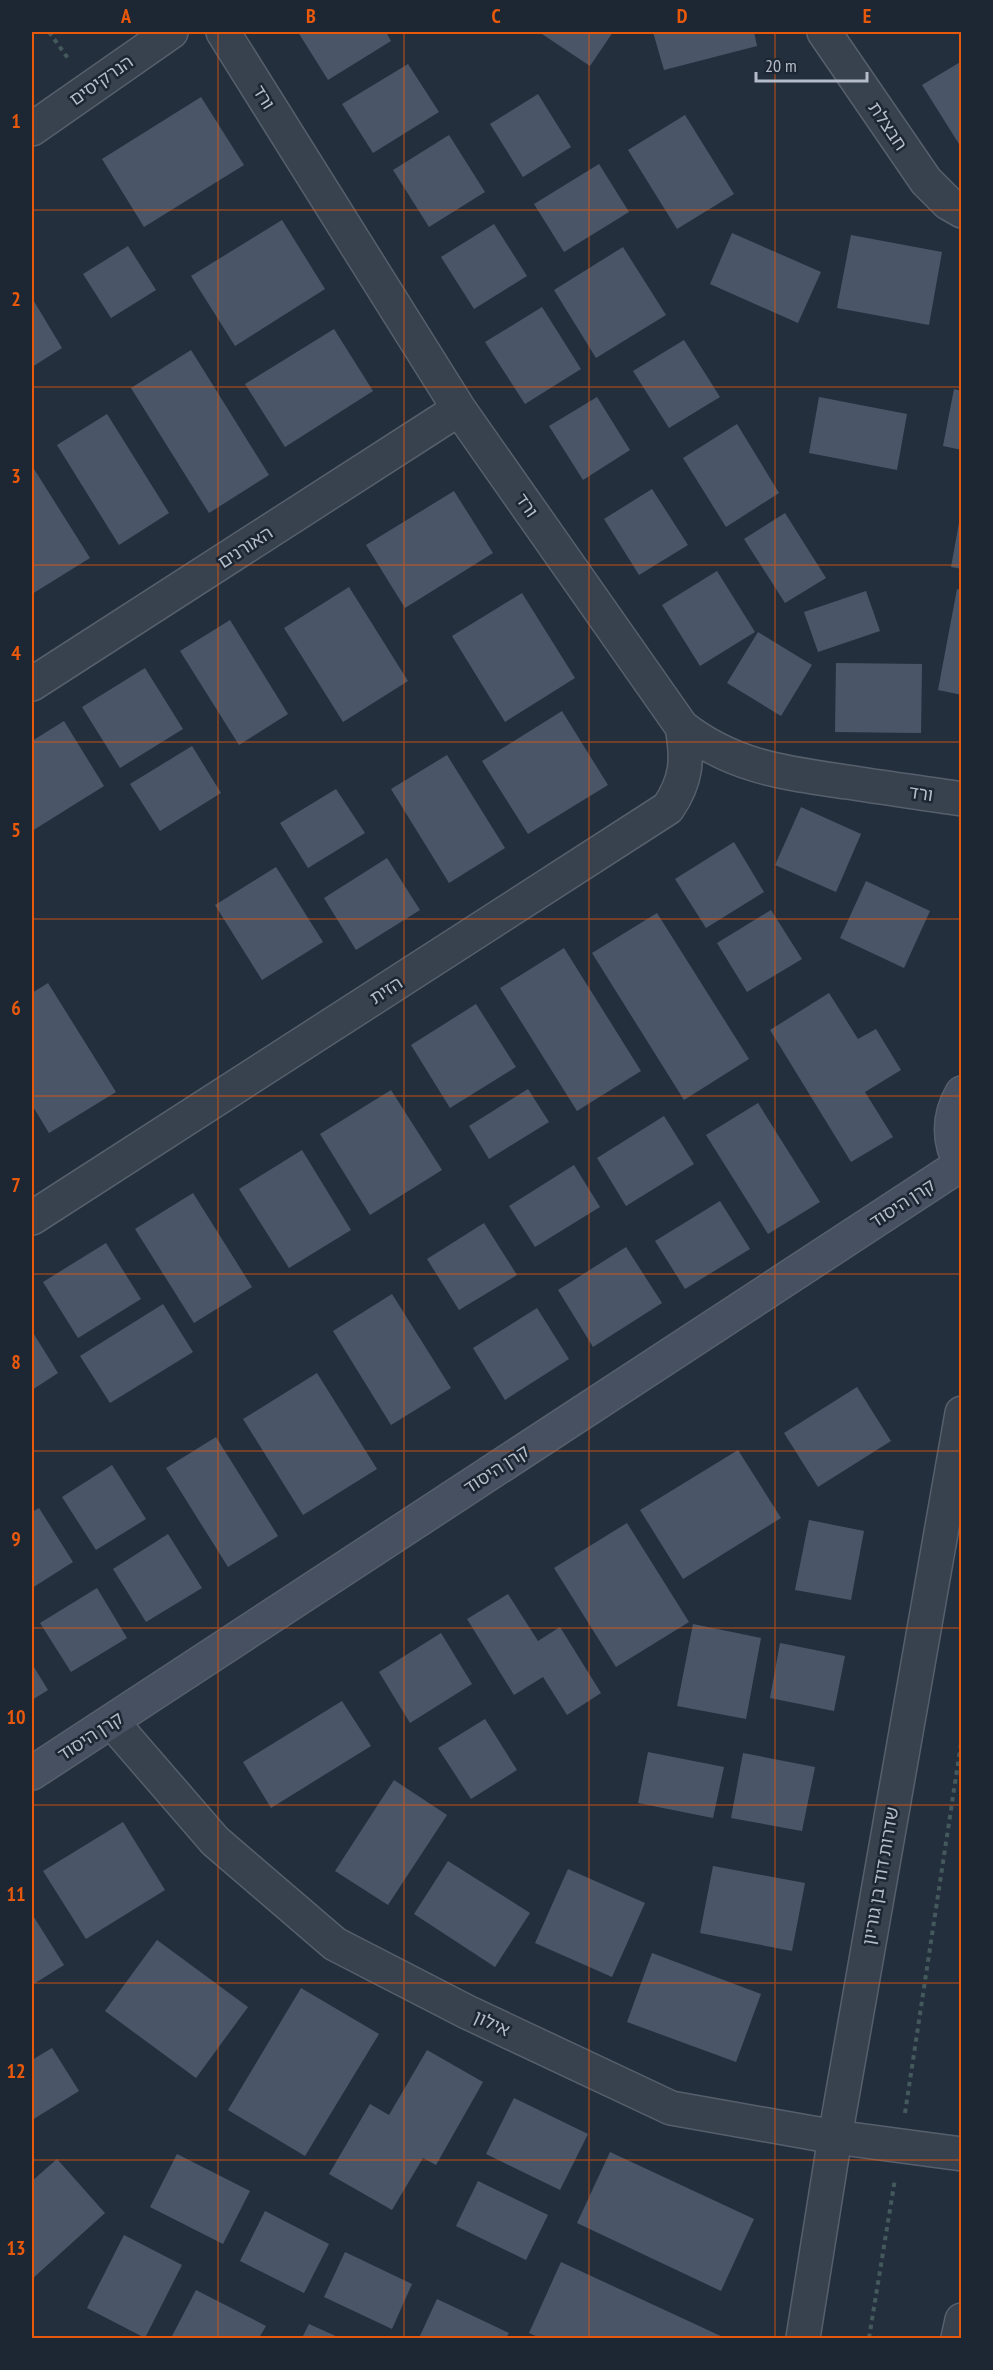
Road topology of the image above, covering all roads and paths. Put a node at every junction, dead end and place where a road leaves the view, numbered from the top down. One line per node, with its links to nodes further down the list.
1 (171, 32): 4 (street, הנרקיסים)
2 (223, 32): 6 (street, ורד)
3 (824, 32): 5 (street, חבצלת)
4 (32, 129)
5 (962, 211)
6 (459, 410): 7 (street, האורנים); 8 (street, ורד)
7 (32, 684)
8 (682, 727): 9 (street, ורד); 12 (street, הזית)
9 (962, 799)
10 (962, 1093): 11 (street)
11 (961, 1166): 14 (street, קרן היסוד)
12 (32, 1218)
13 (962, 1413): 17 (street, שדרות דוד בן גוריון)
14 (112, 1722): 16 (street, קרן היסוד); 17 (street, אילון)
15 (962, 1737): 18 (path)
16 (32, 1773)
17 (835, 2137): 18 (street, אילון); 21 (street, שדרות דוד בן גוריון)
18 (900, 2145): 19 (street, אילון); 22 (path)
19 (962, 2154)
20 (962, 2320): 23 (street)
21 (803, 2338)
22 (869, 2338)
23 (958, 2338)

